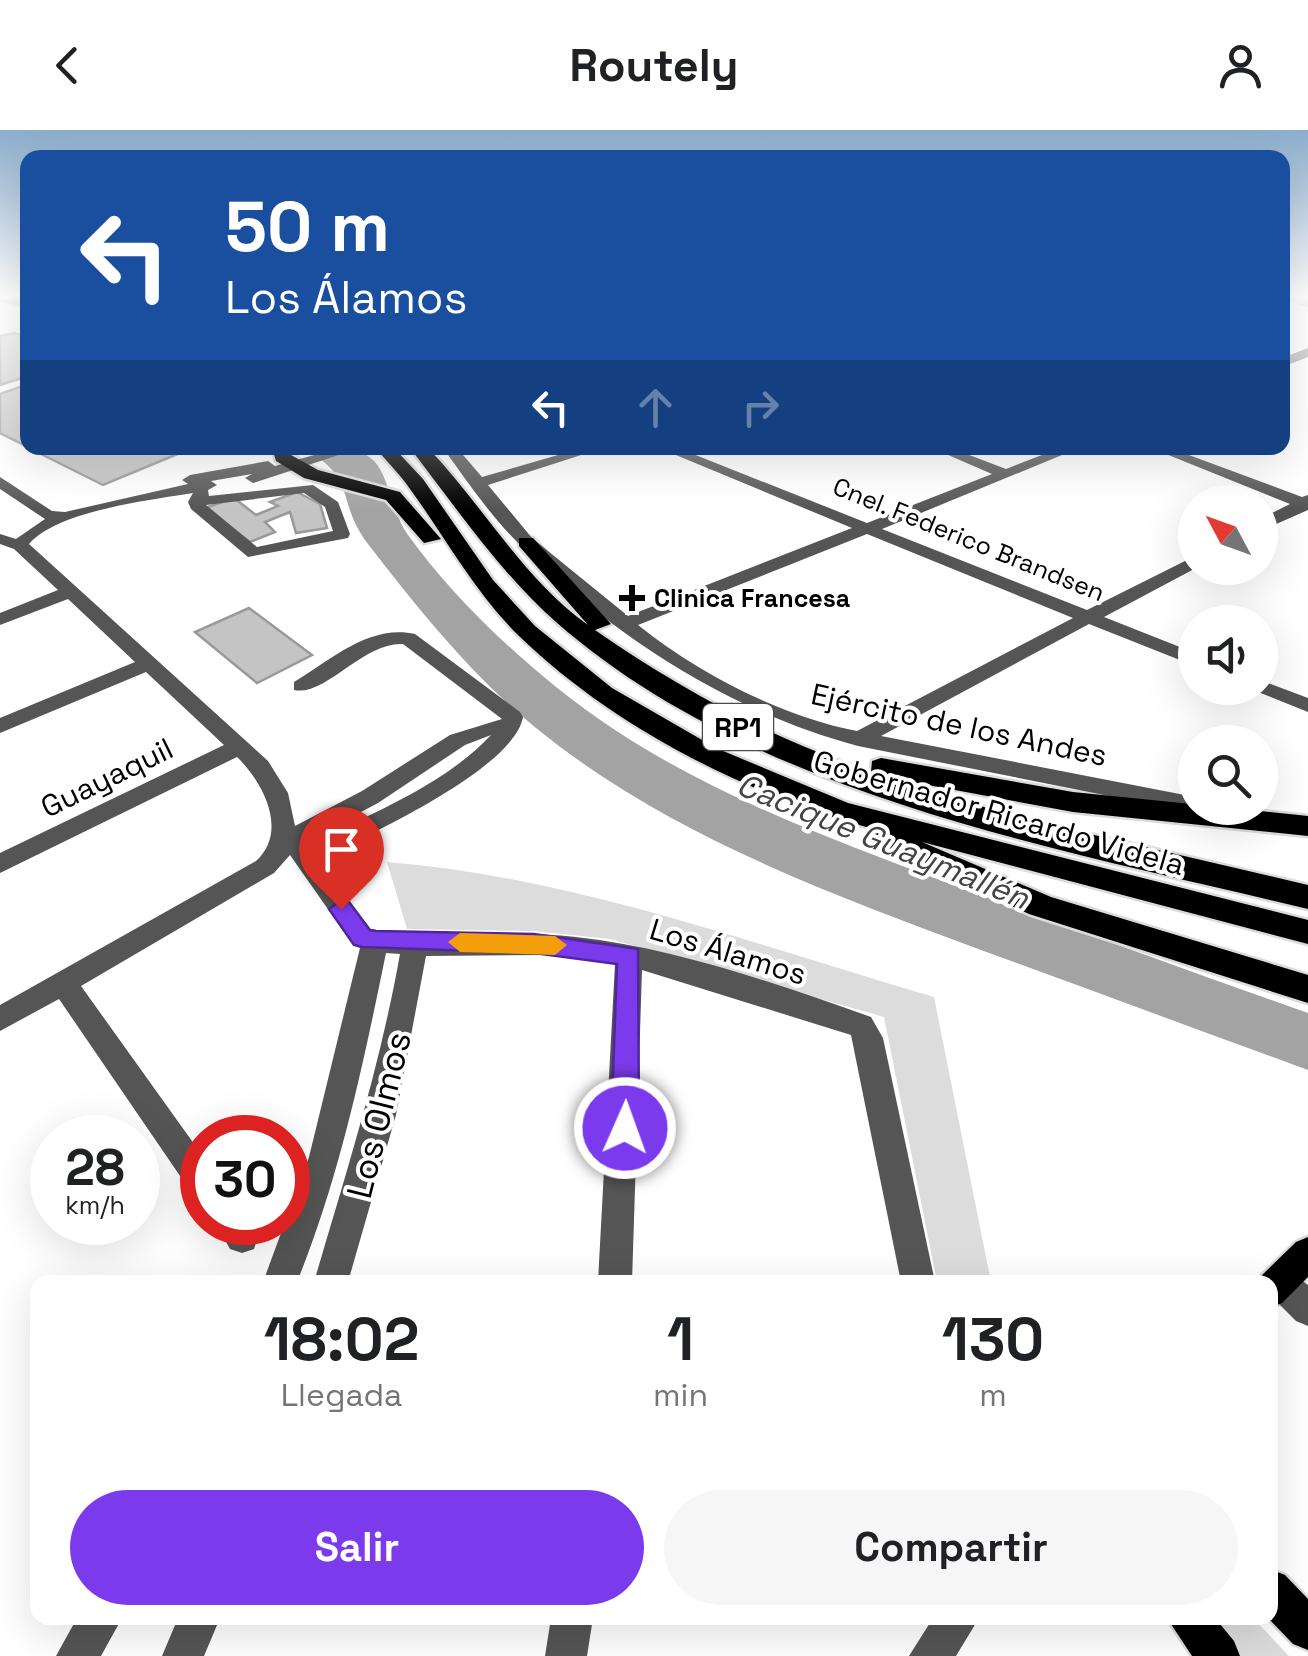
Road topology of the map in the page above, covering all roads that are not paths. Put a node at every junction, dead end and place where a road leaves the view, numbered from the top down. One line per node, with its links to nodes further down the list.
1 (281, 455): 11 (highway)
2 (330, 455): 11 (street)
3 (391, 455): 30 (highway, Gobernador Ricardo Videla / RP1)
4 (425, 455): 34 (highway, Gobernador Ricardo Videla / RP1)
5 (455, 455): 15 (street, Ejército de los Andes)
6 (573, 455): 15 (street)
7 (684, 455): 21 (street, Cnel. Federico Brandsen)
8 (957, 455): 12 (street)
9 (1054, 455): 12 (street)
10 (1177, 455): 17 (street)
11 (293, 466): 13 (street); 30 (highway)
12 (1006, 474): 21 (street)
13 (244, 476): 16 (street); 16 (street); 18 (street)
14 (0, 482): 18 (street)
15 (476, 484): 23 (street, Ejército de los Andes)
16 (196, 494): 19 (street)
17 (1306, 503): 20 (street)
18 (48, 515): 19 (street); 22 (street)
19 (73, 516): 22 (street)
20 (1278, 517)
21 (869, 529): 26 (street, Cnel. Federico Brandsen); 28 (street)
22 (13, 537): 25 (street)
23 (526, 542): 28 (street, Ejército de los Andes); 34 (highway)
24 (1178, 570): 26 (street)
25 (70, 592): 27 (street); 31 (street)
26 (1089, 618): 29 (street, Cnel. Federico Brandsen); 37 (street)
27 (0, 619)
28 (624, 624): 37 (street, Ejército de los Andes)
29 (1178, 653)
30 (553, 655): 41 (highway, Gobernador Ricardo Videla / RP1)
31 (148, 663): 36 (street); 39 (street)
32 (302, 686): 44 (street)
33 (1278, 693): 35 (street)
34 (680, 696): 38 (highway, Gobernador Ricardo Videla / RP1)
35 (1308, 705)
36 (0, 726)
37 (858, 740): 40 (street, Ejército de los Andes)
38 (772, 742): 43 (highway); 46 (highway, Gobernador Ricardo Videla / RP1)
39 (240, 747): 44 (street); 45 (street, Guayaquil)
40 (1178, 801)
41 (841, 811): 47 (highway, Gobernador Ricardo Videla / RP1); 52 (highway)
42 (1278, 820): 43 (street)
43 (1308, 826)
44 (292, 841): 48 (street); 51 (street)
45 (0, 864)
46 (1308, 897)
47 (1308, 932)
48 (376, 941): 49 (street, Los Álamos); 56 (street, Los Olmos)
49 (415, 944): 50 (street, Los Álamos); 57 (street, Los Olmos)
50 (629, 956): 58 (street); 59 (street, Los Álamos)
51 (64, 982): 53 (street); 54 (street)
52 (1308, 990)
53 (0, 1019)
54 (180, 1149)
55 (1308, 1254): 60 (main road)
56 (282, 1275)
57 (333, 1275)
58 (616, 1275)
59 (917, 1275)
60 (1278, 1283)
61 (1278, 1288): 62 (street)
62 (1308, 1308)
63 (1278, 1598): 69 (main road)
64 (97, 1625): 70 (street)
65 (196, 1625): 71 (street)
66 (571, 1625): 72 (street)
67 (953, 1625): 73 (street)
68 (1194, 1625): 74 (main road)
69 (1308, 1630)
70 (77, 1656)
71 (182, 1656)
72 (566, 1656)
73 (930, 1656)
74 (1219, 1656)

